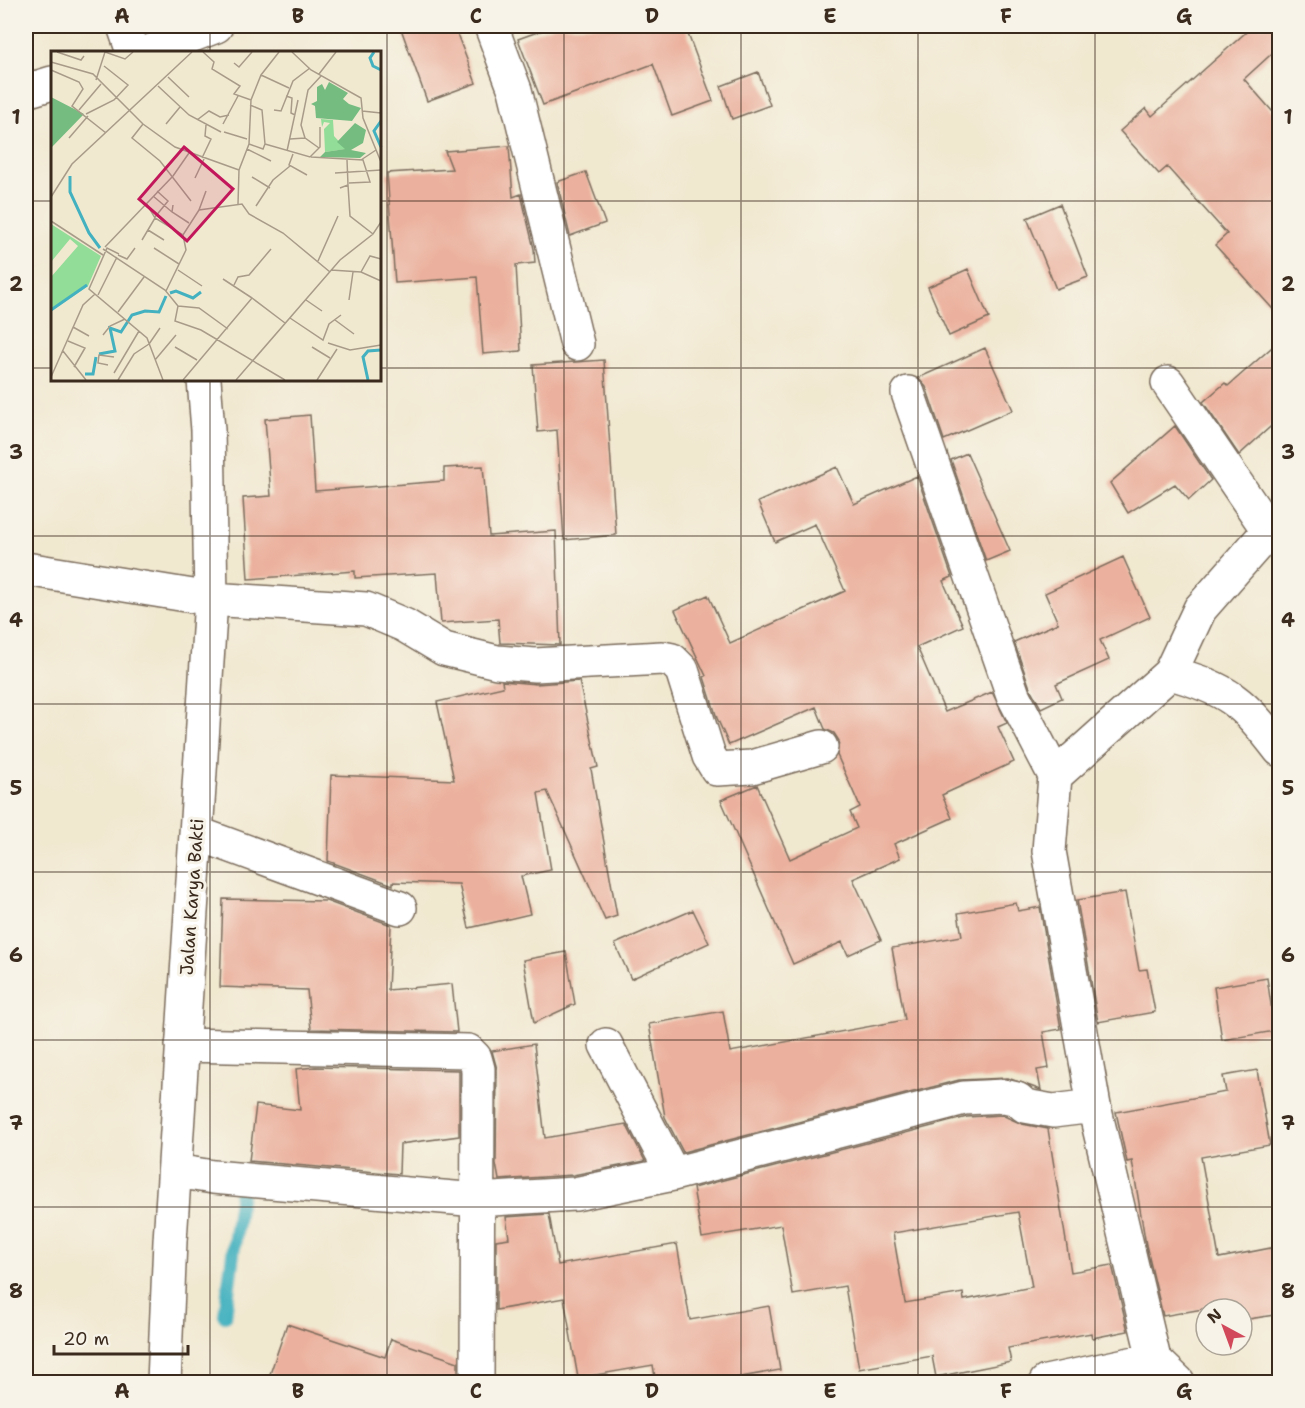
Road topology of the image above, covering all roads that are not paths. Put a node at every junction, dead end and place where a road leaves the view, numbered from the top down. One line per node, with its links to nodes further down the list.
1 (124, 26): 4 (street)
2 (216, 26): 5 (street)
3 (491, 26): 8 (street)
4 (147, 51)
5 (151, 51)
6 (51, 82): 7 (street)
7 (26, 91)
8 (577, 344)
9 (204, 381): 14 (street, Jalan Karya Bakti)
10 (1168, 383): 12 (street)
11 (908, 393): 18 (street)
12 (1274, 524): 15 (street)
13 (26, 569): 14 (street)
14 (210, 598): 16 (street); 19 (street, Jalan Karya Bakti)
15 (1170, 673): 17 (street); 18 (street)
16 (821, 747)
17 (1280, 750)
18 (1055, 776): 23 (street)
19 (196, 833): 20 (street); 21 (street, Jalan Karya Bakti)
20 (400, 908)
21 (182, 1045): 24 (street, Jalan Karya Bakti); 26 (street)
22 (606, 1045): 25 (street)
23 (1094, 1106): 25 (street); 27 (street)
24 (175, 1171): 26 (street); 28 (street, Jalan Karya Bakti)
25 (673, 1173): 26 (street)
26 (477, 1200): 29 (street)
27 (1154, 1359): 30 (street); 31 (street)
28 (171, 1380)
29 (477, 1383)
30 (1046, 1383)
31 (1178, 1383)

